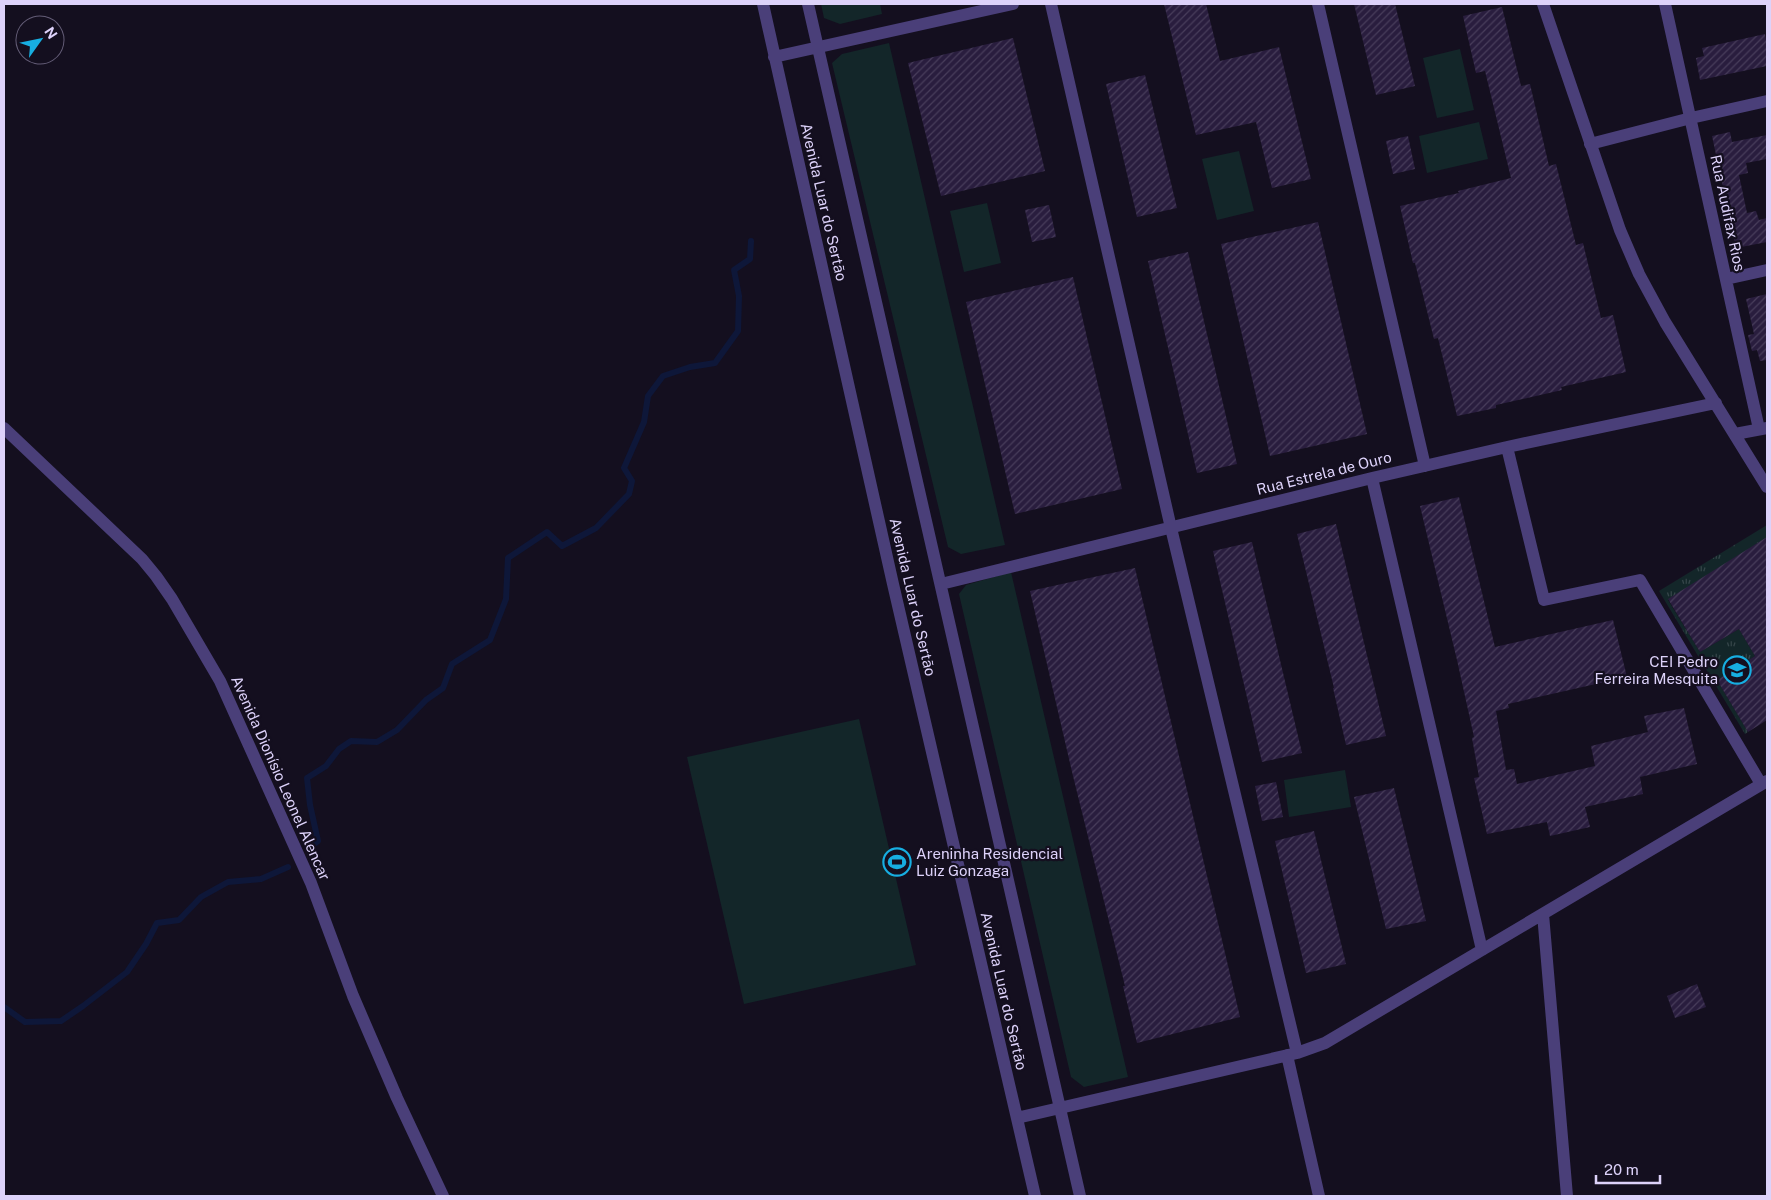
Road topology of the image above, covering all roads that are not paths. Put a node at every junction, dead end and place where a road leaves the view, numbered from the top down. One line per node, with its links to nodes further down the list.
1 (763, 4): 9 (street, Avenida Luar do Sertão)
2 (808, 4): 8 (street, Avenida Luar do Sertão)
3 (1013, 4): 8 (street)
4 (1051, 4): 23 (street)
5 (1318, 4): 20 (street)
6 (1543, 4): 12 (street)
7 (1665, 4): 11 (street, Rua Audifax Rios)
8 (817, 48): 9 (street); 24 (street, Avenida Luar do Sertão)
9 (774, 57): 30 (street, Avenida Luar do Sertão)
10 (1767, 101): 11 (street)
11 (1691, 118): 12 (street); 14 (street, Rua Audifax Rios)
12 (1590, 144): 15 (street)
13 (1767, 270): 14 (street)
14 (1726, 279): 17 (street, Rua Audifax Rios)
15 (1716, 403): 18 (street); 19 (street, Rua Estrela de Ouro)
16 (4, 428): 31 (street, Avenida Dionísio Leonel Alencar)
17 (1763, 428): 18 (street)
18 (1735, 434): 22 (street)
19 (1507, 447): 20 (street, Rua Estrela de Ouro); 25 (street)
20 (1424, 466): 21 (street, Rua Estrela de Ouro)
21 (1372, 478): 23 (street, Rua Estrela de Ouro); 27 (street)
22 (1767, 487)
23 (1171, 528): 24 (street, Rua Estrela de Ouro); 28 (street)
24 (941, 584): 29 (street, Avenida Luar do Sertão)
25 (1764, 782): 26 (street)
26 (1543, 914): 27 (street); 35 (street)
27 (1482, 950): 28 (street)
28 (1292, 1054): 29 (street); 34 (street)
29 (1060, 1107): 30 (street); 33 (street, Avenida Luar do Sertão)
30 (1017, 1118): 32 (street, Avenida Luar do Sertão)
31 (444, 1196)
32 (1035, 1196)
33 (1080, 1196)
34 (1319, 1196)
35 (1567, 1196)

